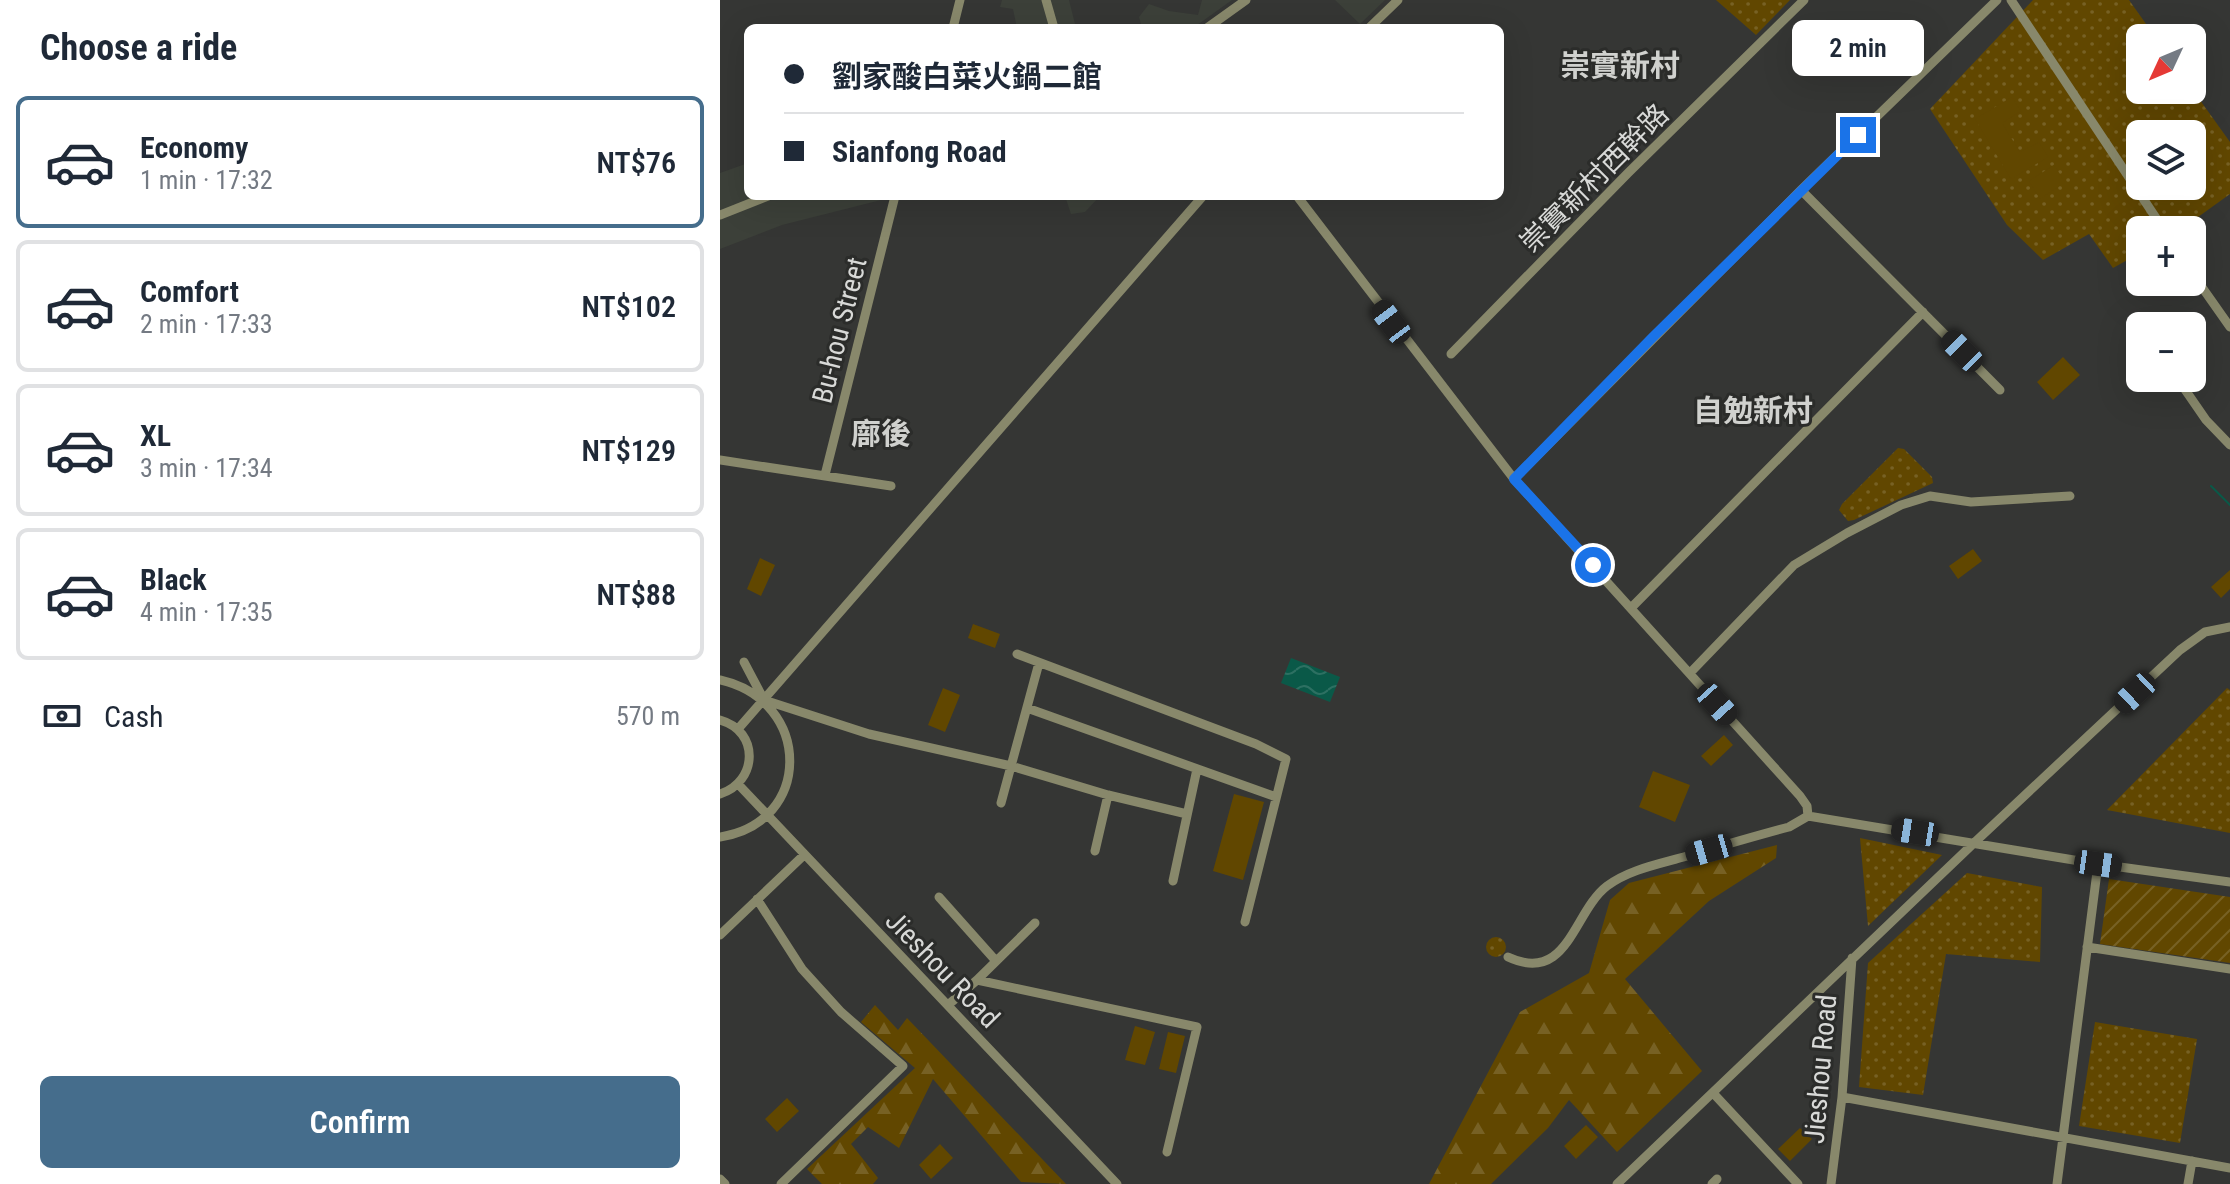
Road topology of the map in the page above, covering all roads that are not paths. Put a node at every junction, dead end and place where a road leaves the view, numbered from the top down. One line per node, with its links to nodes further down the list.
1 (960, 0): 8 (street)
2 (1046, 0): 9 (street)
3 (1246, 0): 10 (street)
4 (1398, 0): 11 (street)
5 (1804, 0): 22 (street, 崇實新村西幹路)
6 (1997, 0): 12 (street)
7 (2011, 0): 18 (street)
8 (954, 24)
9 (1053, 24)
10 (1213, 24)
11 (1373, 24)
12 (1801, 190): 20 (street); 28 (street)
13 (758, 200): 17 (street)
14 (894, 200): 27 (street, Bu-hou Street)
15 (1200, 200): 38 (street)
16 (1300, 200): 28 (street)
17 (720, 215)
18 (2155, 216)
19 (2206, 293): 21 (street)
20 (1923, 312): 23 (street); 31 (street)
21 (2230, 327)
22 (1451, 354)
23 (2000, 390)
24 (2187, 392): 25 (street)
25 (2230, 445)
26 (720, 460): 27 (street)
27 (825, 475): 29 (street)
28 (1514, 479): 31 (street)
29 (891, 486)
30 (2070, 496): 36 (street)
31 (1632, 607): 36 (street)
32 (2230, 627): 53 (street)
33 (1017, 654): 35 (street)
34 (744, 662): 38 (street)
35 (1039, 663): 39 (street); 47 (street)
36 (1690, 673): 51 (street)
37 (720, 680): 38 (street)
38 (764, 700): 41 (street); 42 (street); 50 (street)
39 (1027, 708): 42 (street); 43 (street)
40 (720, 720): 41 (street)
41 (738, 729): 44 (street)
42 (1011, 766): 46 (street); 48 (street)
43 (1197, 769): 47 (street); 49 (street)
44 (738, 784): 45 (street); 50 (street, Jieshou Road)
45 (720, 794)
46 (1108, 795): 49 (street); 54 (street)
47 (1276, 797): 61 (street)
48 (1001, 803)
49 (1187, 814): 57 (street)
50 (767, 815): 52 (street); 55 (street, Jieshou Road)
51 (1808, 816): 53 (street); 65 (street)
52 (720, 837)
53 (1975, 842): 56 (street); 66 (street)
54 (1095, 851)
55 (804, 855): 60 (street); 70 (street, Jieshou Road)
56 (2098, 864): 58 (street); 64 (street)
57 (1173, 881)
58 (2230, 882)
59 (939, 897): 67 (street)
60 (757, 899): 63 (street); 79 (street)
61 (1245, 922)
62 (1035, 923): 67 (street)
63 (720, 935)
64 (2087, 947): 68 (street); 73 (street)
65 (1508, 957)
66 (1852, 958): 71 (street); 72 (street, Jieshou Road)
67 (996, 961): 69 (street)
68 (2230, 969)
69 (977, 980): 70 (street); 74 (street)
70 (948, 1005): 80 (street, Jieshou Road)
71 (1713, 1093): 81 (street); 82 (street)
72 (1842, 1097): 73 (street); 83 (street, Jieshou Road)
73 (2064, 1138): 75 (street); 84 (street)
74 (1167, 1152)
75 (2192, 1161): 76 (street); 85 (street)
76 (2230, 1168)
77 (720, 1179): 78 (street)
78 (725, 1184)
79 (781, 1184)
80 (1117, 1184)
81 (1617, 1184)
82 (1798, 1184)
83 (1831, 1184)
84 (2057, 1184)
85 (2188, 1184)

